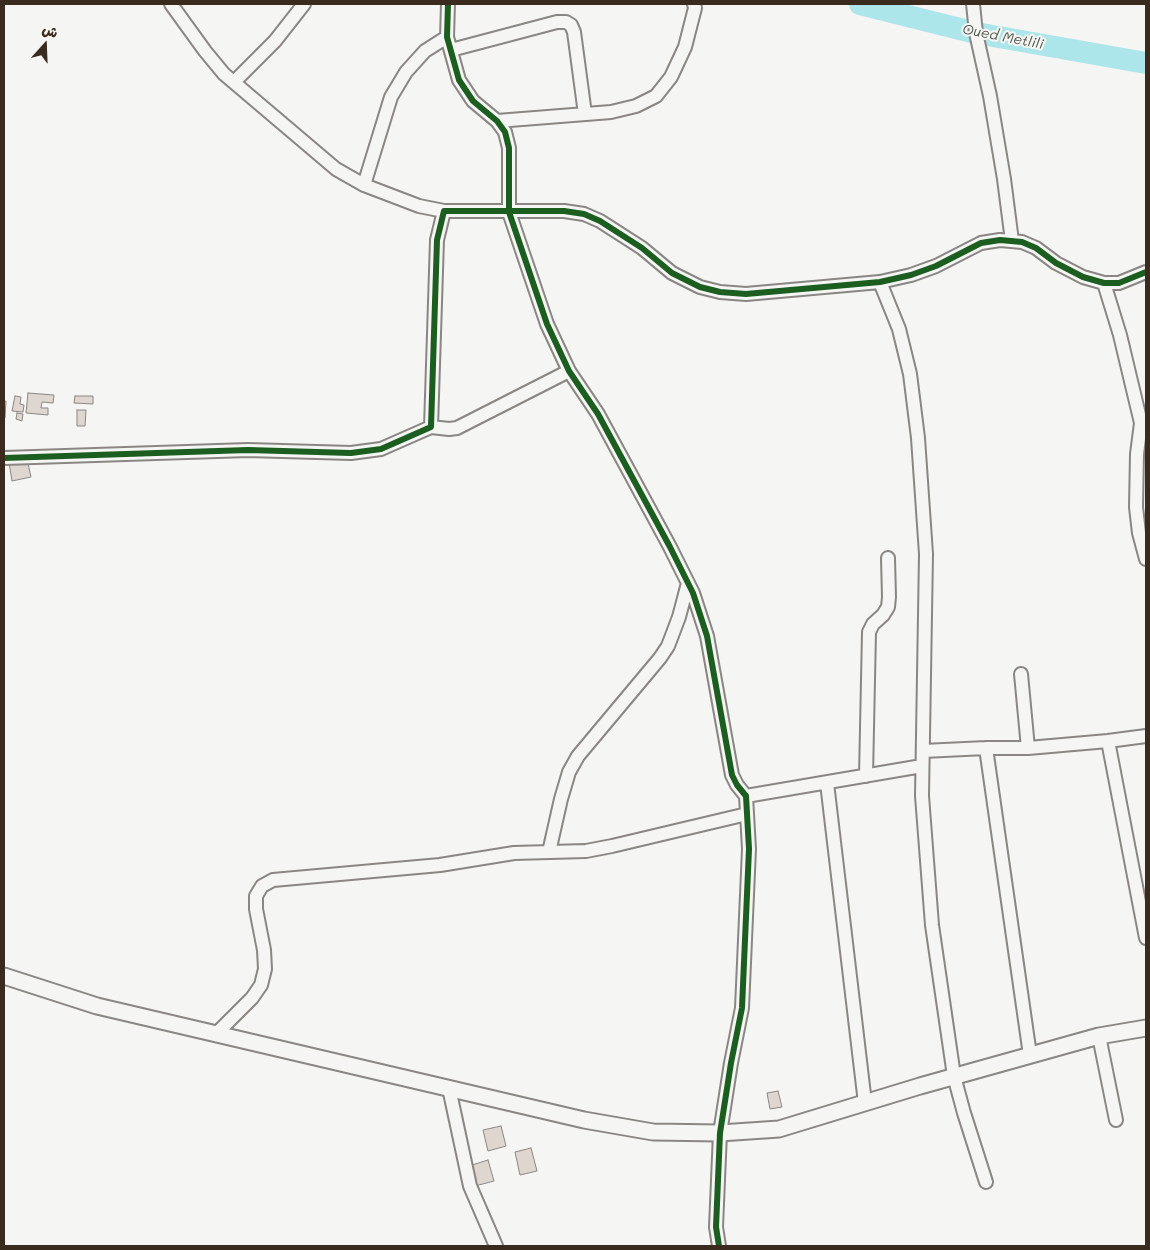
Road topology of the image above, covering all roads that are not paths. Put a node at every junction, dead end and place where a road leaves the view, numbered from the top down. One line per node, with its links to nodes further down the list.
1 (171, 4): 8 (street)
2 (304, 4): 8 (street)
3 (448, 4): 6 (street)
4 (694, 4): 9 (street)
5 (973, 4): 14 (street)
6 (447, 37): 7 (street); 11 (street)
7 (451, 50): 9 (street); 10 (street)
8 (234, 82): 11 (street)
9 (585, 114): 10 (street)
10 (497, 121): 13 (street)
11 (364, 185): 12 (street)
12 (444, 211): 13 (street); 19 (street)
13 (509, 212): 16 (street); 18 (street)
14 (1012, 241): 16 (street); 17 (street)
15 (1146, 272): 17 (street)
16 (880, 282): 29 (street)
17 (1104, 283): 22 (street)
18 (569, 371): 19 (street); 23 (street)
19 (431, 426): 20 (street)
20 (4, 458)
21 (888, 558): 31 (street)
22 (1146, 559)
23 (688, 583): 33 (street); 35 (street)
24 (1021, 674): 28 (street)
25 (1146, 736): 26 (street)
26 (1108, 742): 28 (street); 36 (street)
27 (986, 748): 28 (street); 29 (street); 41 (street)
28 (1028, 748)
29 (923, 751): 30 (street)
30 (922, 766): 31 (street); 42 (street)
31 (866, 776): 32 (street)
32 (827, 783): 33 (street); 44 (street)
33 (746, 796): 34 (street)
34 (747, 814): 35 (street); 46 (street)
35 (549, 852): 39 (street)
36 (1146, 938)
37 (4, 976): 39 (street)
38 (1146, 1028): 40 (street)
39 (216, 1034): 43 (street)
40 (1099, 1036): 41 (street); 45 (street)
41 (1030, 1055): 42 (street)
42 (954, 1076): 44 (street); 47 (street)
43 (449, 1088): 46 (street); 48 (street)
44 (865, 1103): 46 (street)
45 (1116, 1120)
46 (720, 1133): 49 (street)
47 (986, 1182)
48 (496, 1246)
49 (719, 1246)

